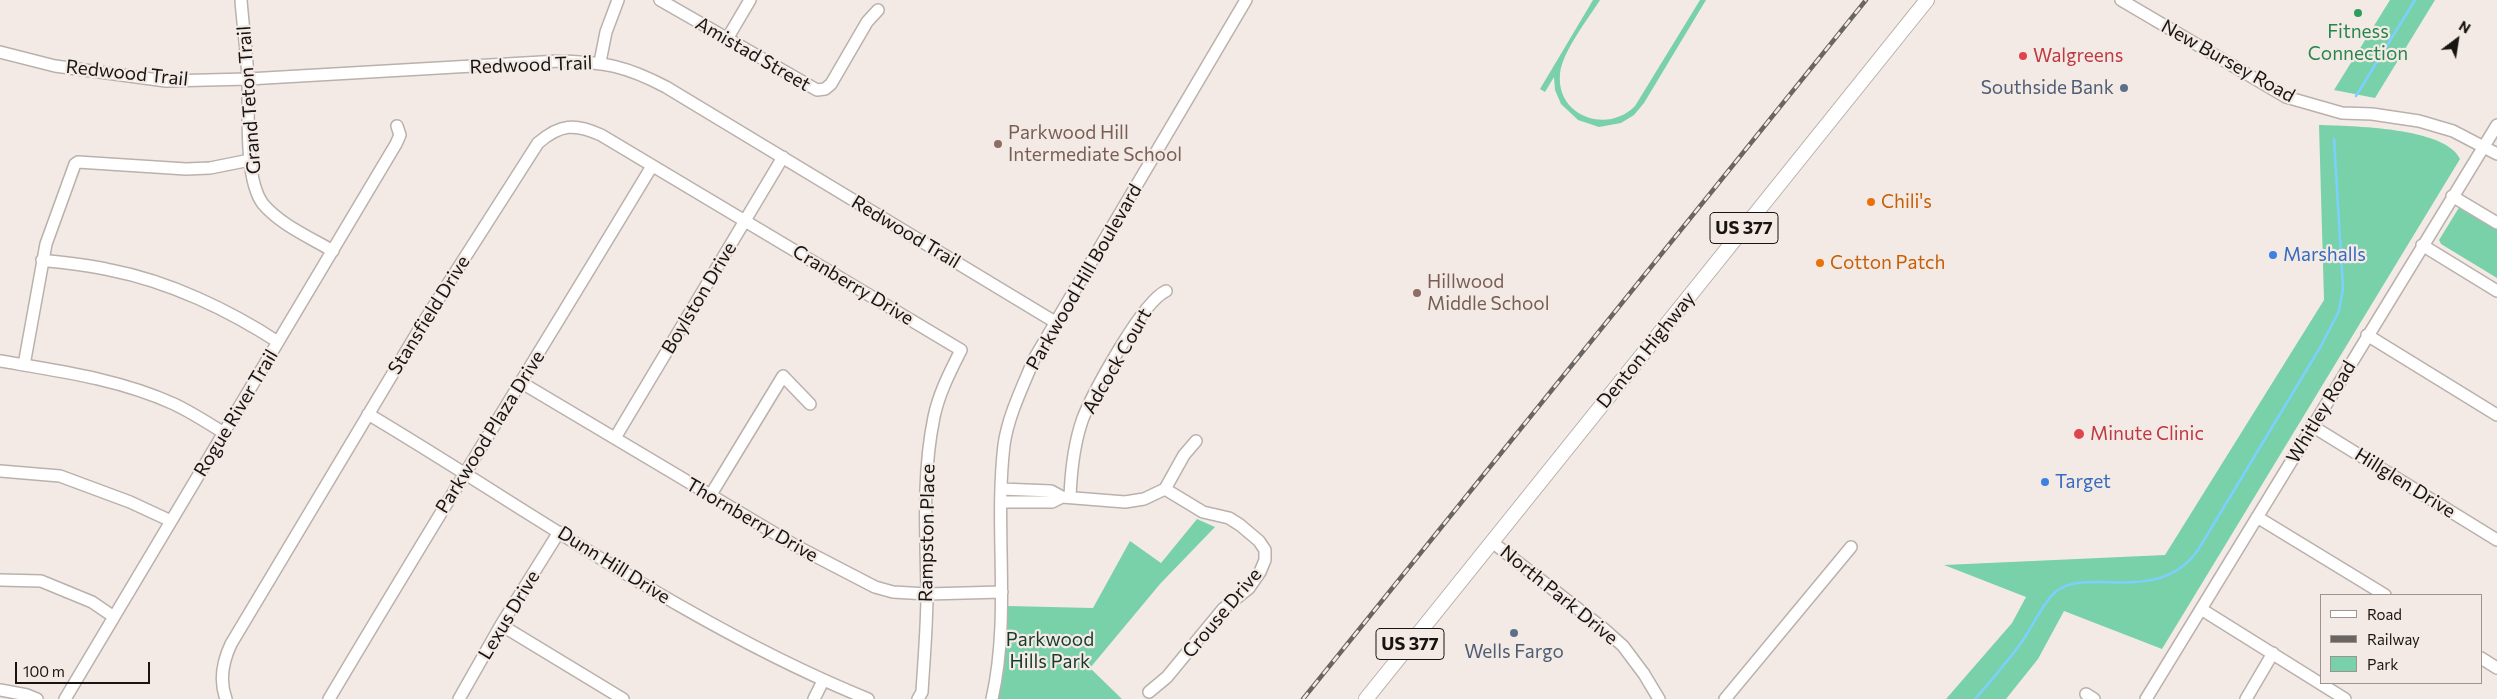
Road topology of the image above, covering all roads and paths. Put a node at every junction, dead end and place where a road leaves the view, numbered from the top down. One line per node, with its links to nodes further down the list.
1 (241, 0): 12 (street, Grand Teton Trail)
2 (618, 0): 11 (street)
3 (660, 0): 9 (street, Amistad Street)
4 (750, 0): 9 (street)
5 (1246, 0): 28 (street, Parkwood Hill Boulevard)
6 (1927, 0): 53 (main road, Denton Highway / US 377)
7 (2122, 0): 15 (street, New Bursey Road)
8 (878, 10): 9 (street, Amistad Street)
9 (727, 40)
10 (0, 52): 12 (street, Redwood Trail)
11 (600, 62): 12 (street, Redwood Trail); 17 (street, Redwood Trail)
12 (248, 79): 18 (street, Grand Teton Trail)
13 (2497, 125): 15 (street, Whitley Road)
14 (397, 126): 24 (street, Rogue River Trail)
15 (2483, 145): 16 (street, New Bursey Road); 20 (street, Whitley Road)
16 (2497, 154)
17 (783, 157): 21 (street, Boylston Drive); 28 (street, Redwood Trail)
18 (250, 160): 24 (street, Grand Teton Trail); 25 (street)
19 (652, 166): 21 (street, Stansfield Drive); 34 (street, Parkwood Plaza Drive); 36 (street, Stansfield Drive)
20 (2452, 196): 22 (street); 23 (street, Whitley Road)
21 (744, 221): 31 (street, Cranberry Drive); 40 (street, Boylston Drive)
22 (2497, 223)
23 (2422, 245): 27 (street); 29 (street, Whitley Road)
24 (333, 250): 30 (street, Rogue River Trail)
25 (42, 260): 30 (street); 33 (street)
26 (1166, 291): 47 (street, Adcock Court)
27 (2497, 291)
28 (1055, 322): 44 (street, Parkwood Hill Boulevard)
29 (2367, 336): 37 (street); 38 (street, Whitley Road)
30 (278, 342): 39 (street, Rogue River Trail)
31 (961, 350): 57 (street, Rampston Place)
32 (0, 361): 33 (street)
33 (24, 365): 39 (street)
34 (522, 383): 40 (street, Thornberry Drive); 43 (street, Parkwood Plaza Drive)
35 (810, 404): 46 (street)
36 (368, 414): 43 (street, Dunn Hill Drive); 73 (street, Stansfield Drive)
37 (2497, 415)
38 (2312, 426): 49 (street, Whitley Road); 52 (street, Hillglen Drive)
39 (224, 433): 50 (street, Rogue River Trail)
40 (614, 438): 46 (street, Thornberry Drive)
41 (1196, 441): 45 (street)
42 (0, 471): 50 (street)
43 (464, 471): 51 (street, Dunn Hill Drive); 74 (street, Parkwood Plaza Drive)
44 (1002, 489): 47 (street); 48 (street, Parkwood Hill Boulevard)
45 (1165, 489): 47 (street); 69 (street, Crouse Drive)
46 (710, 496): 57 (street, Thornberry Drive)
47 (1066, 497): 48 (street)
48 (1001, 502): 56 (street, Parkwood Hill Boulevard)
49 (2257, 517): 58 (street); 59 (street, Whitley Road)
50 (171, 521): 60 (street, Rogue River Trail)
51 (559, 532): 61 (street, Lexus Drive); 65 (street, Dunn Hill Drive)
52 (2497, 540)
53 (1492, 542): 80 (main road, Denton Highway / US 377); 81 (street, North Park Drive)
54 (1851, 547): 82 (street)
55 (0, 580): 60 (street)
56 (1002, 592): 57 (street, Thornberry Drive); 79 (street, Parkwood Hill Boulevard)
57 (927, 594): 70 (street, Rampston Place)
58 (2383, 594)
59 (2201, 609): 62 (street); 83 (street, Whitley Road)
60 (114, 617): 72 (street, Rogue River Trail)
61 (501, 625): 75 (street, Lexus Drive); 76 (street)
62 (2273, 653): 66 (street); 84 (street)
63 (2482, 659): 64 (street)
64 (2497, 668)
65 (823, 681): 77 (street); 78 (street, Dunn Hill Drive)
66 (2320, 683)
67 (2322, 684): 85 (street)
68 (0, 690): 71 (street)
69 (1149, 692)
70 (920, 695)
71 (36, 699)
72 (65, 699)
73 (226, 699)
74 (328, 699)
75 (459, 699)
76 (623, 699)
77 (814, 699)
78 (868, 699)
79 (992, 699)
80 (1366, 699)
81 (1658, 699)
82 (1725, 699)
83 (2146, 699)
84 (2246, 699)
85 (2345, 699)

